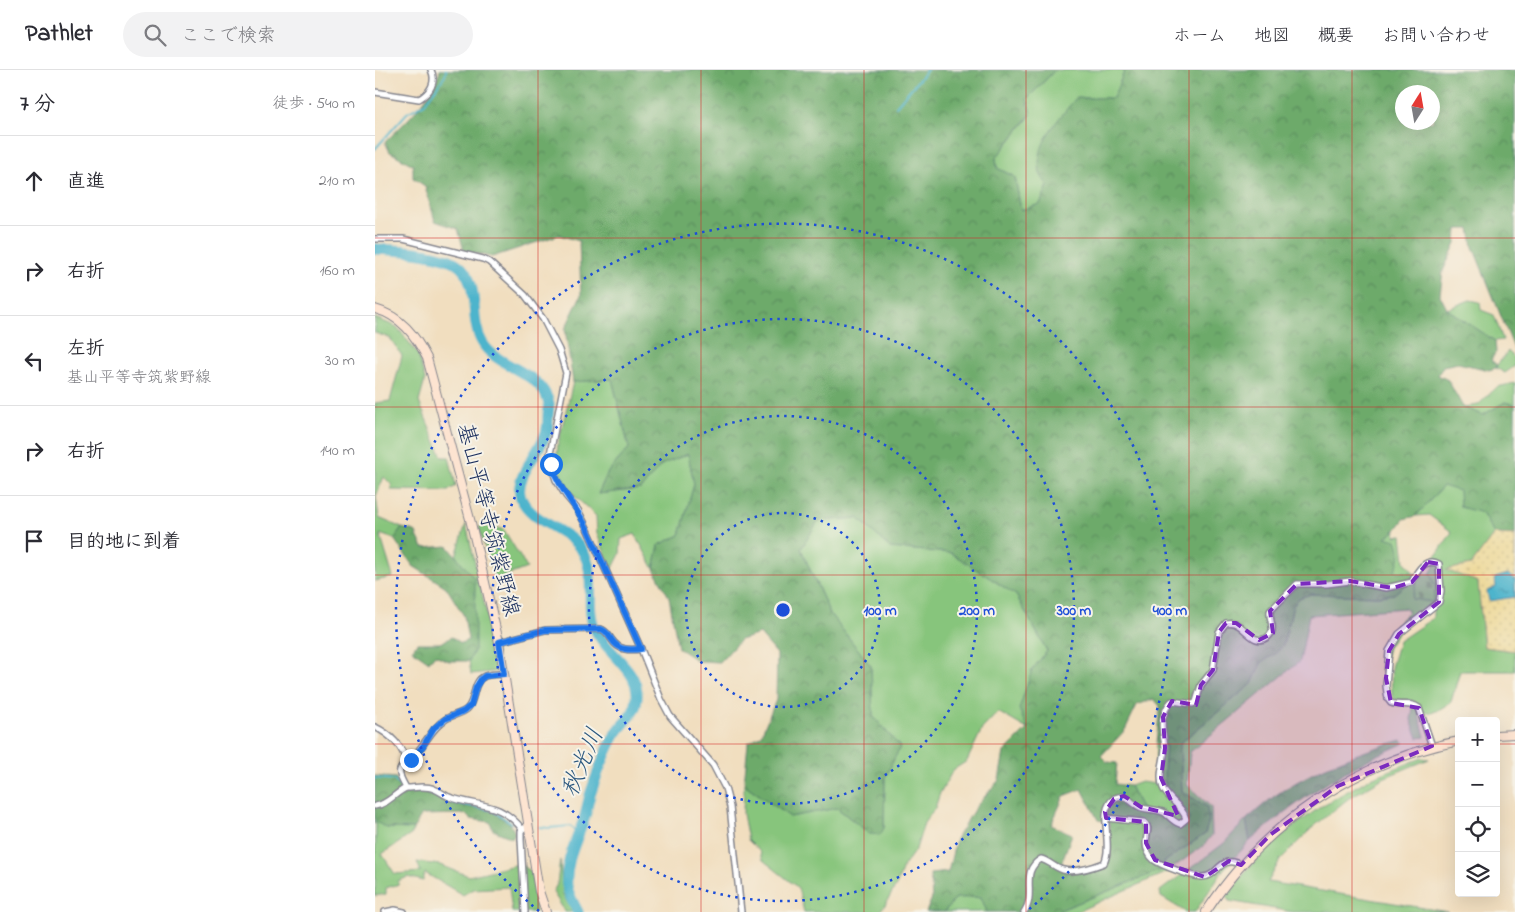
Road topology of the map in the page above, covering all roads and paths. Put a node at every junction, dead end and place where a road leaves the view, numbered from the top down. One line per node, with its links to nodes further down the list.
1 (431, 70): 2 (street)
2 (375, 92)
3 (375, 239): 6 (street)
4 (375, 309): 5 (main road, 基山平等寺筑紫野線)
5 (499, 642): 6 (street); 7 (main road, 基山平等寺筑紫野線)
6 (641, 649): 23 (street)
7 (504, 674): 13 (street); 17 (main road, 基山平等寺筑紫野線)
8 (375, 727): 13 (street)
9 (1515, 734): 10 (main road)
10 (1500, 735)
11 (1455, 742): 12 (main road)
12 (1431, 746): 16 (street); 18 (main road)
13 (405, 763): 14 (street)
14 (407, 788): 15 (street); 17 (street)
15 (375, 806)
16 (1106, 818): 18 (street); 24 (street)
17 (526, 828): 21 (street); 22 (main road, 基山平等寺筑紫野線)
18 (1241, 865): 25 (main road)
19 (385, 912): 20 (street)
20 (404, 912)
21 (525, 912)
22 (546, 912)
23 (741, 912)
24 (1024, 912)
25 (1206, 912)

